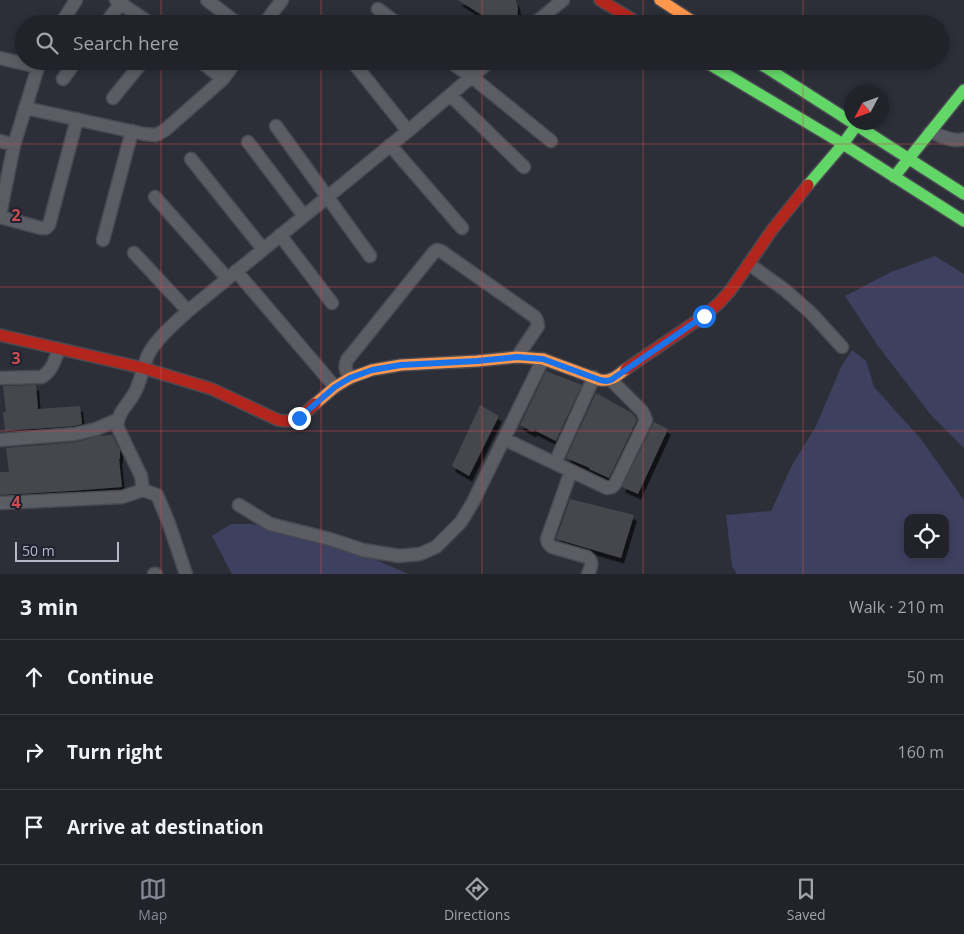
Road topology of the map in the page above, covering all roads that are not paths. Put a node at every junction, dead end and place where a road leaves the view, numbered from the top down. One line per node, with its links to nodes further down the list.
1 (76, 0): 9 (street)
2 (207, 0): 12 (street)
3 (282, 0): 13 (street)
4 (563, 0): 15 (street)
5 (600, 0): 16 (street)
6 (660, 0): 17 (street)
7 (118, 2): 10 (street); 11 (street)
8 (378, 9): 14 (street)
9 (67, 15)
10 (110, 15)
11 (138, 15)
12 (226, 15)
13 (271, 15)
14 (386, 15)
15 (545, 15)
16 (625, 15)
17 (683, 15)
18 (0, 58): 19 (street)
19 (15, 60)
20 (37, 70): 36 (street)
21 (70, 70): 31 (street)
22 (136, 70): 35 (street)
23 (212, 70): 32 (street)
24 (230, 70): 32 (street)
25 (359, 70): 43 (street)
26 (462, 70): 30 (street)
27 (480, 70): 30 (street)
28 (719, 70): 49 (street)
29 (770, 70): 37 (street)
30 (472, 77): 34 (street); 48 (street)
31 (63, 79)
32 (223, 79): 42 (street)
33 (964, 90): 44 (street)
34 (450, 95): 43 (street); 54 (street)
35 (113, 98)
36 (25, 108): 38 (street); 50 (street)
37 (844, 118)
38 (77, 119): 42 (street); 59 (street)
39 (276, 126): 58 (street)
40 (853, 130): 49 (street)
41 (862, 130): 52 (street)
42 (132, 131): 64 (street)
43 (408, 131): 51 (street)
44 (930, 132): 45 (street); 52 (street)
45 (964, 139)
46 (0, 142): 50 (street)
47 (248, 142): 60 (street)
48 (551, 142)
49 (843, 144): 55 (street); 68 (street)
50 (14, 145): 59 (street)
51 (390, 145): 58 (street); 62 (street)
52 (908, 158): 55 (street); 56 (street)
53 (191, 159): 65 (street)
54 (524, 167)
55 (894, 176): 61 (street)
56 (964, 194)
57 (155, 196): 69 (street)
58 (327, 197): 60 (street); 67 (street)
59 (0, 216)
60 (304, 216): 63 (street)
61 (964, 221)
62 (462, 228)
63 (280, 235): 65 (street); 70 (street)
64 (103, 240)
65 (263, 250): 69 (street)
66 (134, 253): 71 (street)
67 (370, 256)
68 (749, 264): 73 (street); 81 (street)
69 (232, 275): 71 (street); 82 (street)
70 (332, 303)
71 (188, 311): 77 (street)
72 (0, 335): 74 (street)
73 (842, 347)
74 (60, 349): 77 (street); 78 (street)
75 (517, 357): 76 (street); 79 (street); 79 (street)
76 (543, 359): 80 (street); 84 (street)
77 (143, 368): 82 (street); 83 (street)
78 (0, 378)
79 (350, 378): 82 (street)
80 (594, 378): 81 (street); 86 (street)
81 (611, 380): 87 (street)
82 (335, 387)
83 (117, 420): 85 (street); 88 (street)
84 (504, 439): 86 (street); 90 (street)
85 (0, 440)
86 (555, 463): 87 (street)
87 (571, 471): 92 (street)
88 (143, 490): 89 (street); 91 (street)
89 (0, 503)
90 (240, 505)
91 (186, 574)
92 (588, 574)

